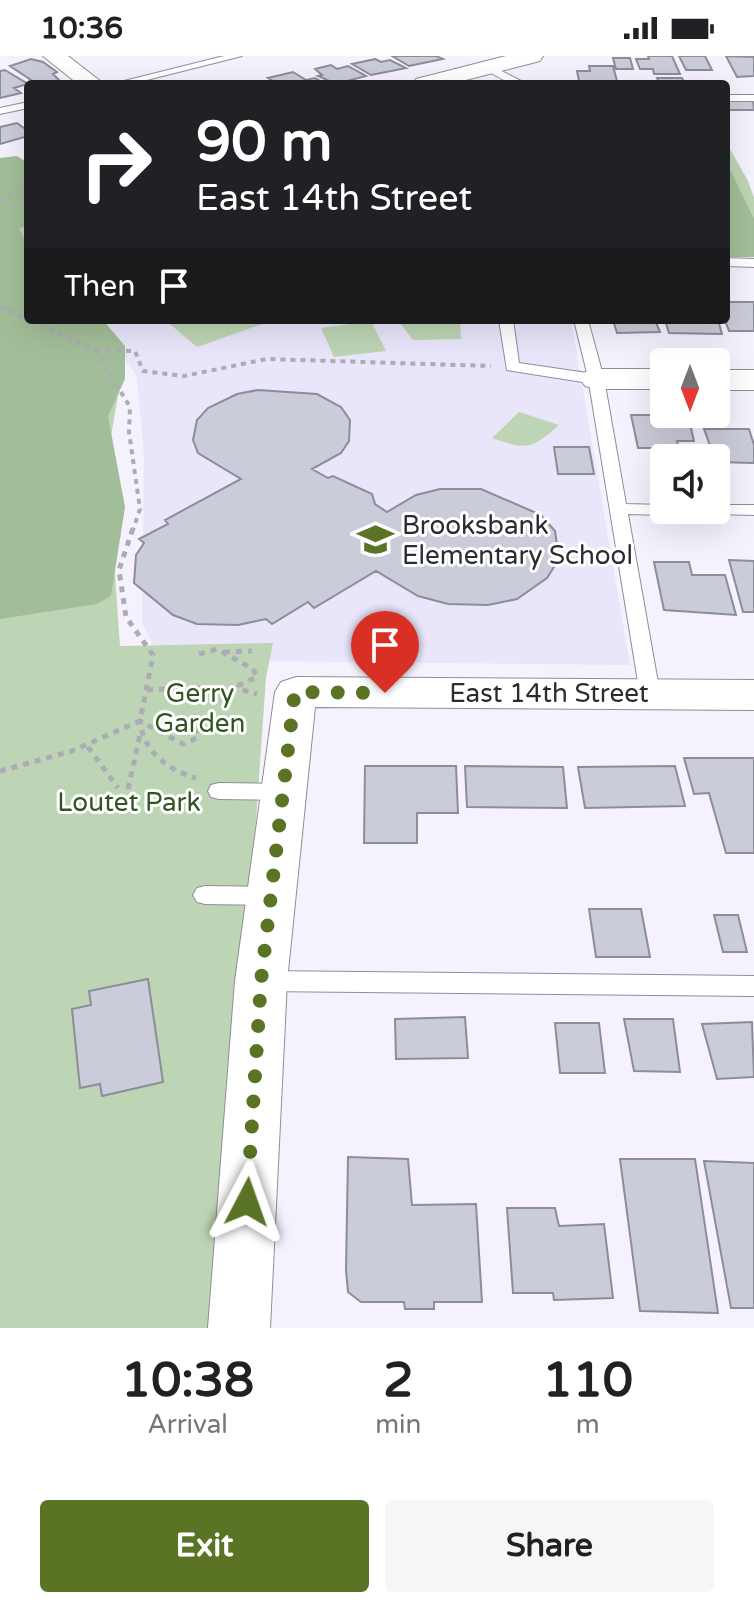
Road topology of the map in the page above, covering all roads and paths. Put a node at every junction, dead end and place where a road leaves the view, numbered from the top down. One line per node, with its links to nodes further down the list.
1 (54, 56): 5 (street)
2 (237, 56): 6 (lane)
3 (532, 56): 4 (street)
4 (488, 67): 7 (street); 8 (lane)
5 (87, 80)
6 (134, 80)
7 (439, 80)
8 (512, 80)
9 (730, 98): 10 (lane)
10 (754, 98)
11 (24, 106): 12 (lane)
12 (0, 111)
13 (24, 190): 14 (path)
14 (0, 201)
15 (730, 262): 16 (lane)
16 (754, 263)
17 (0, 307): 18 (path)
18 (24, 317)
19 (40, 324): 22 (path)
20 (507, 324): 23 (lane)
21 (582, 324): 24 (lane)
22 (95, 350): 23 (path); 36 (path)
23 (512, 367): 24 (lane)
24 (596, 379): 25 (street); 28 (lane)
25 (650, 379)
26 (730, 380): 27 (street)
27 (754, 380)
28 (616, 509): 29 (lane); 37 (lane)
29 (650, 510)
30 (730, 510): 31 (lane)
31 (754, 510)
32 (252, 651): 33 (path)
33 (223, 652): 34 (path); 35 (path)
34 (199, 654)
35 (232, 687): 36 (path); 38 (path)
36 (147, 690): 40 (path)
37 (650, 694): 38 (street, East 14th Street); 39 (street, East 14th Street)
38 (295, 695): 48 (street)
39 (754, 695)
40 (140, 721): 41 (path); 42 (path); 43 (path)
41 (157, 730): 41 (path)
42 (140, 734): 46 (path); 48 (path)
43 (88, 747): 44 (path); 45 (path)
44 (0, 771)
45 (118, 788)
46 (128, 789)
47 (219, 791): 48 (lane)
48 (263, 792): 50 (street)
49 (205, 895): 50 (lane)
50 (271, 896): 51 (street)
51 (261, 981): 52 (lane); 53 (street)
52 (754, 986)
53 (239, 1328)

